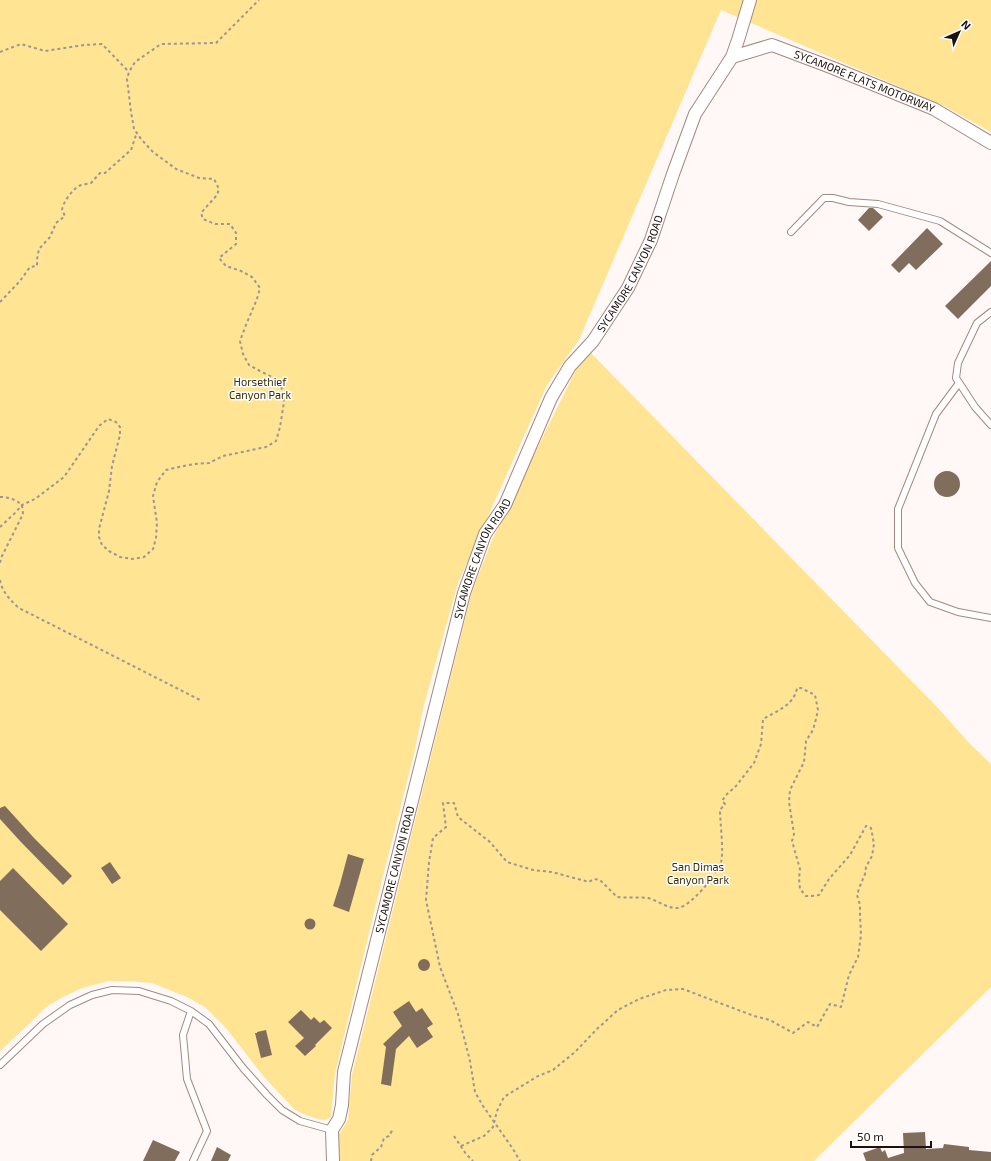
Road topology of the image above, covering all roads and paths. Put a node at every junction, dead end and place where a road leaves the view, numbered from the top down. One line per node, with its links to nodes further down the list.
1 (259, 0): 5 (path)
2 (750, 0): 4 (street, SYCAMORE CANYON ROAD)
3 (0, 52): 5 (path)
4 (732, 57): 7 (street, SYCAMORE FLATS MOTORWAY); 25 (street, SYCAMORE CANYON ROAD)
5 (129, 72): 6 (path)
6 (136, 132): 10 (path); 15 (path)
7 (991, 143)
8 (791, 232): 9 (lane)
9 (991, 253)
10 (0, 302)
11 (991, 312): 12 (lane)
12 (959, 383): 13 (lane); 19 (lane)
13 (991, 425)
14 (0, 497): 15 (path)
15 (22, 505): 16 (path); 17 (path)
16 (0, 526)
17 (0, 563)
18 (0, 580): 20 (path)
19 (991, 618)
20 (200, 700)
21 (191, 1011): 22 (lane); 25 (lane); 28 (lane)
22 (0, 1065)
23 (494, 1122): 23 (path); 27 (path); 32 (path)
24 (393, 1128): 30 (path)
25 (332, 1130): 29 (street, SYCAMORE CANYON ROAD)
26 (454, 1136): 27 (path)
27 (461, 1146): 31 (path)
28 (193, 1161)
29 (333, 1161)
30 (371, 1161)
31 (473, 1161)
32 (520, 1161)

